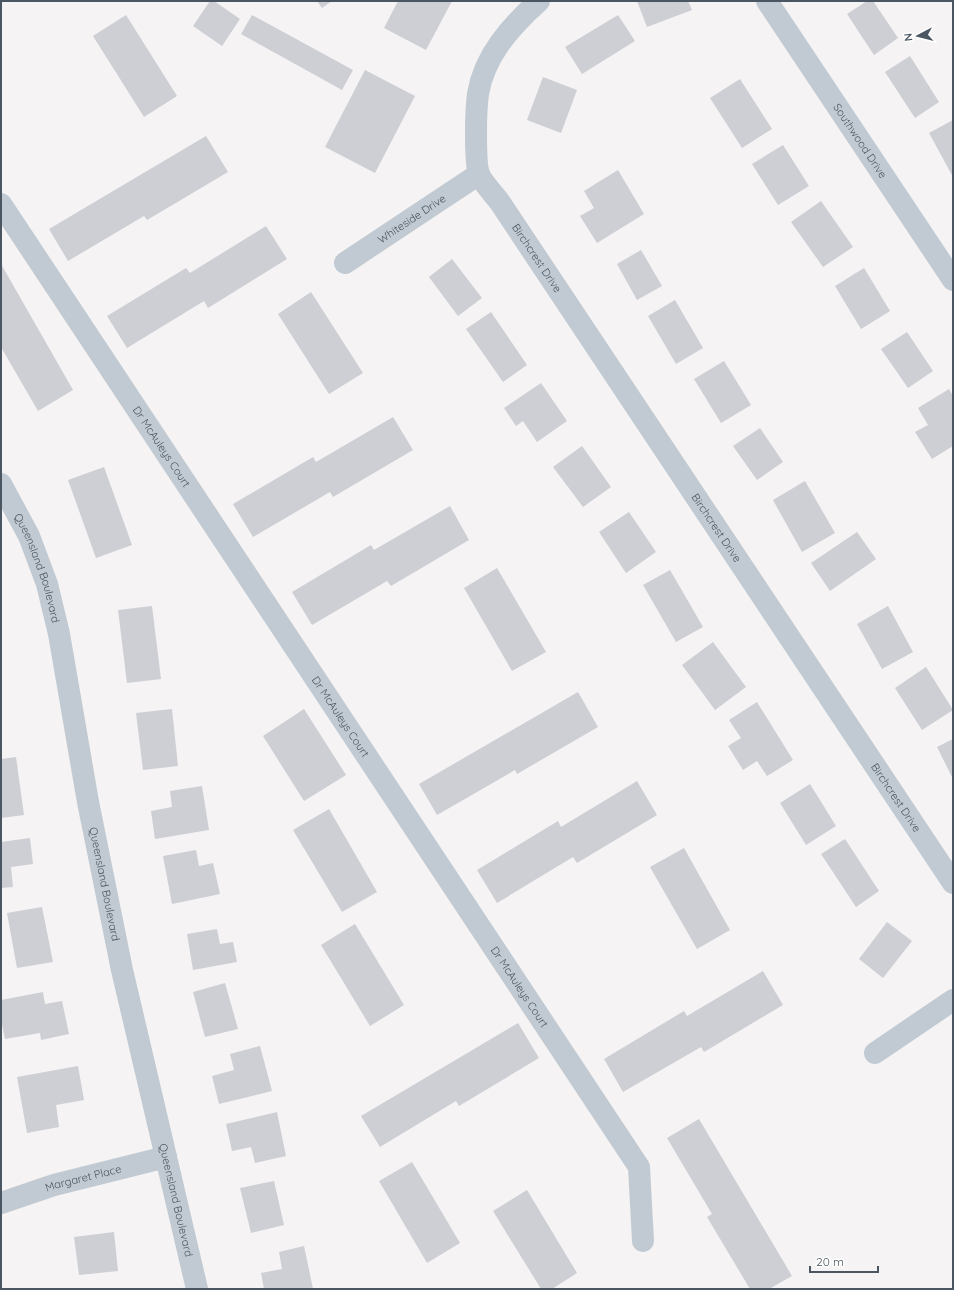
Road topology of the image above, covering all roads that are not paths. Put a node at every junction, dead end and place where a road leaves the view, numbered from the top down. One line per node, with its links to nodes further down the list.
1 (539, 1): 3 (street)
2 (767, 1): 6 (street, Southwood Drive)
3 (479, 174): 5 (street, Whiteside Drive); 8 (street, Birchcrest Drive)
4 (1, 204): 13 (street, Dr McAuleys Court)
5 (345, 263)
6 (953, 280)
7 (1, 484): 11 (street, Queensland Boulevard)
8 (953, 883)
9 (953, 1000): 10 (street)
10 (875, 1053)
11 (166, 1157): 12 (street, Margaret Place); 14 (street, Queensland Boulevard)
12 (1, 1203)
13 (643, 1241)
14 (197, 1289)

